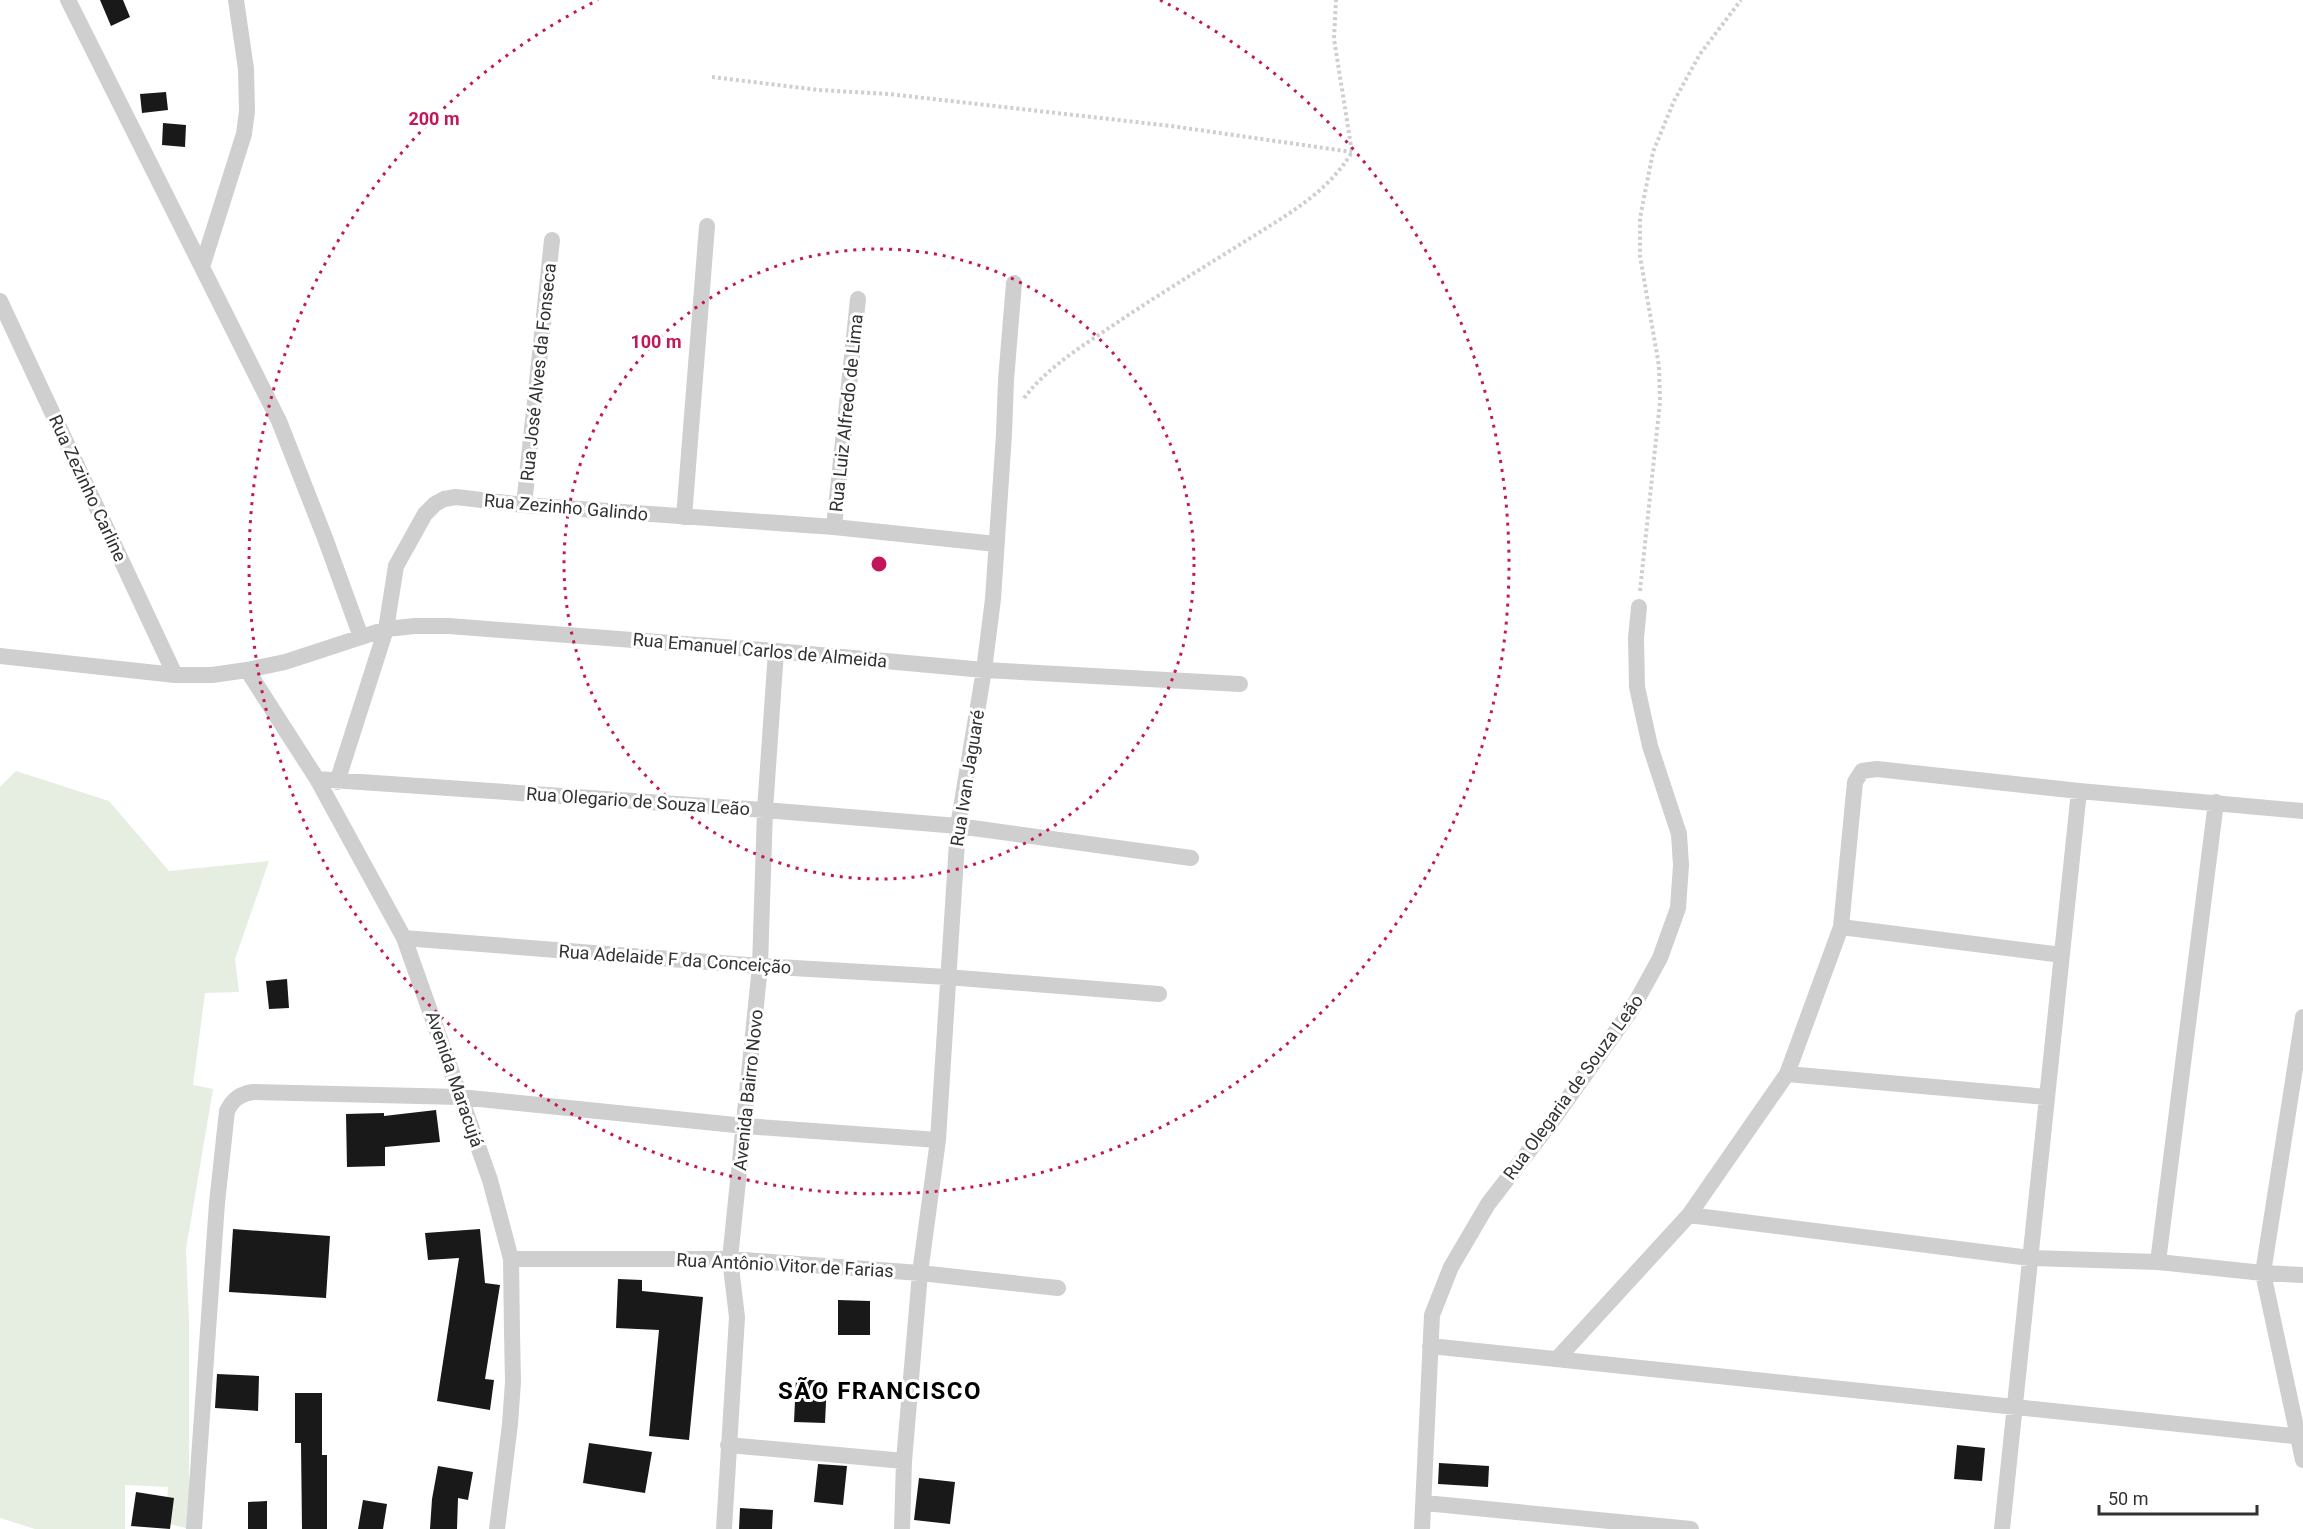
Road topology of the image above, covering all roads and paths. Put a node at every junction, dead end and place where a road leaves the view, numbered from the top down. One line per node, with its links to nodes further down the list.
1 (68, 0): 9 (street)
2 (236, 0): 9 (street)
3 (1336, 0): 6 (path)
4 (1741, 0): 18 (path)
5 (712, 77): 6 (path)
6 (1352, 152): 13 (path)
7 (707, 226): 15 (street)
8 (552, 240): 14 (street, Rua José Alves da Fonseca)
9 (202, 267): 20 (street)
10 (1014, 283): 17 (street, Rua Ivan Jaguaré)
11 (858, 299): 16 (street, Rua Luiz Alfredo de Lima)
12 (0, 301): 25 (street, Rua Zezinho Carline)
13 (1024, 399)
14 (524, 505): 15 (street, Rua Zezinho Galindo); 19 (street, Rua Zezinho Galindo)
15 (684, 517): 16 (street, Rua Zezinho Galindo)
16 (834, 527): 17 (street, Rua Zezinho Galindo)
17 (996, 544): 24 (street, Rua Ivan Jaguaré)
18 (1639, 607): 56 (street, Rua Olegaria de Souza Leão)
19 (387, 629): 20 (street, Rua Emanuel Carlos de Almeida); 21 (street, Rua Emanuel Carlos de Almeida); 28 (street, Rua Zezinho Galindo)
20 (360, 637): 23 (street, Rua Emanuel Carlos de Almeida)
21 (776, 651): 24 (street, Rua Emanuel Carlos de Almeida); 31 (street, Avenida Bairro Novo)
22 (0, 656): 25 (street, Rua Emanuel Carlos de Almeida)
23 (247, 670): 25 (street, Rua Emanuel Carlos de Almeida); 27 (street, Avenida Maracujá)
24 (984, 670): 26 (street, Rua Emanuel Carlos de Almeida); 33 (street, Rua Ivan Jaguaré)
25 (175, 675)
26 (1240, 684)
27 (317, 779): 28 (street, Rua Olegario de Souza Leão); 36 (street, Avenida Maracujá)
28 (337, 782): 31 (street, Rua Olegario de Souza Leão)
29 (2079, 791): 30 (street); 35 (street); 37 (street)
30 (2216, 802): 32 (street); 51 (street)
31 (765, 810): 33 (street, Rua Olegario de Souza Leão); 38 (street, Avenida Bairro Novo)
32 (2303, 811)
33 (958, 826): 34 (street, Rua Olegario de Souza Leão); 39 (street, Rua Ivan Jaguaré)
34 (1191, 858)
35 (1841, 927): 37 (street); 42 (street)
36 (404, 938): 38 (street, Rua Adelaide F da Conceição); 43 (street, Avenida Maracujá)
37 (2062, 955): 44 (street)
38 (760, 966): 39 (street, Rua Adelaide F da Conceição); 45 (street, Avenida Bairro Novo)
39 (947, 977): 40 (street, Rua Adelaide F da Conceição); 46 (street, Rua Ivan Jaguaré)
40 (1159, 994)
41 (2303, 1017): 53 (street)
42 (1787, 1074): 44 (street); 47 (street)
43 (460, 1097): 45 (street); 49 (street, Avenida Maracujá); 64 (street)
44 (2047, 1098): 48 (street)
45 (745, 1126): 46 (street); 50 (street, Avenida Bairro Novo)
46 (938, 1140): 52 (street, Rua Ivan Jaguaré)
47 (1689, 1215): 48 (street); 57 (street)
48 (2030, 1258): 51 (street); 58 (street)
49 (511, 1259): 50 (street, Rua Antônio Vitor de Farias); 65 (street, Avenida Maracujá)
50 (730, 1259): 52 (street, Rua Antônio Vitor de Farias); 60 (street, Avenida Bairro Novo)
51 (2158, 1262): 53 (street)
52 (920, 1273): 55 (street, Rua Antônio Vitor de Farias); 62 (street, Rua Ivan Jaguaré)
53 (2263, 1273): 54 (street); 59 (street)
54 (2303, 1275)
55 (1058, 1288)
56 (1430, 1346): 57 (street); 63 (street, Rua Olegaria de Souza Leão)
57 (1557, 1359): 58 (street)
58 (2015, 1405): 59 (street); 70 (street)
59 (2301, 1437): 61 (street)
60 (728, 1445): 62 (street); 66 (street, Avenida Bairro Novo)
61 (2303, 1460)
62 (904, 1461): 67 (street, Rua Ivan Jaguaré)
63 (1425, 1503): 68 (street, Rua Olegaria de Souza Leão); 69 (street)
64 (194, 1529)
65 (497, 1529)
66 (724, 1529)
67 (902, 1529)
68 (1422, 1529)
69 (1691, 1529)
70 (2002, 1529)

